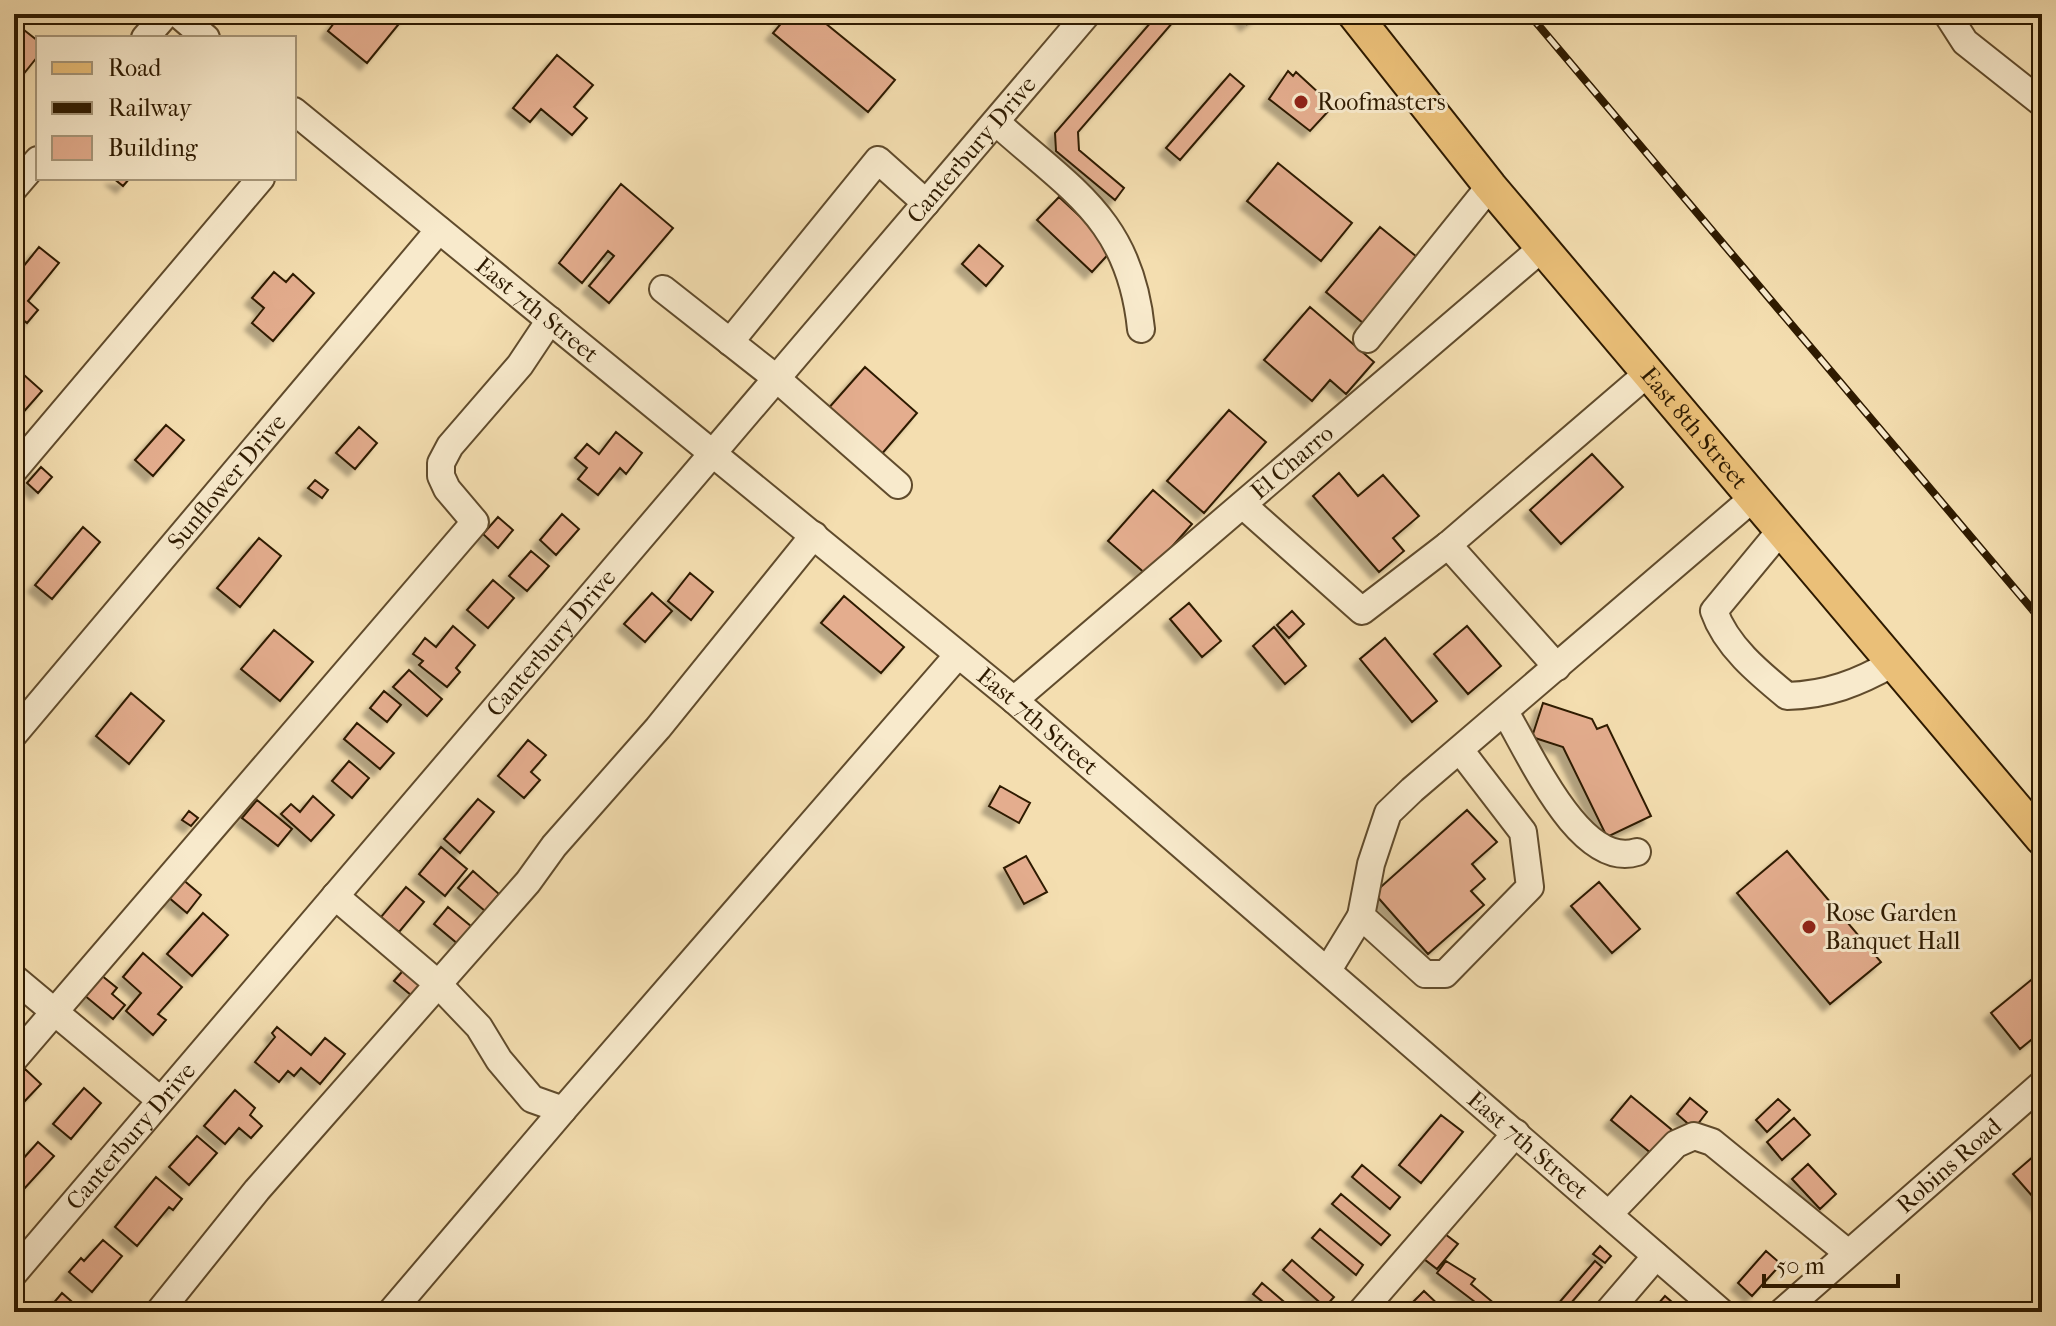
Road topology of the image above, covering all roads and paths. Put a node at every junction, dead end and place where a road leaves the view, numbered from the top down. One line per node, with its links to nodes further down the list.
1 (166, 14): 6 (street)
2 (178, 14): 7 (street)
3 (1087, 14): 9 (street, Canterbury Drive)
4 (1354, 14): 13 (main road, East 8th Street)
5 (1947, 14): 8 (street)
6 (147, 36)
7 (204, 36)
8 (2042, 103)
9 (996, 122): 15 (street, Canterbury Drive); 20 (street)
10 (298, 124): 16 (street, East 7th Street)
11 (36, 162): 14 (street)
12 (259, 180): 26 (street)
13 (1490, 186): 17 (main road, East 8th Street); 21 (street)
14 (14, 188)
15 (926, 203): 22 (street); 24 (street, Canterbury Drive)
16 (439, 230): 19 (street, East 7th Street); 38 (street, Sunflower Drive)
17 (1542, 248): 23 (main road, East 8th Street); 29 (street, El Charro)
18 (663, 289): 22 (street)
19 (550, 320): 25 (street, East 7th Street); 47 (street)
20 (1141, 329)
21 (1367, 339)
22 (730, 342): 24 (street)
23 (1648, 373): 28 (main road, East 8th Street); 32 (street)
24 (776, 378): 25 (street, Canterbury Drive); 27 (street)
25 (713, 452): 31 (street, East 7th Street); 42 (street, Canterbury Drive)
26 (14, 470)
27 (898, 485)
28 (1753, 498): 30 (main road, East 8th Street); 35 (street)
29 (1244, 506): 32 (street, El Charro); 36 (street)
30 (1781, 530): 34 (main road, East 8th Street); 34 (street)
31 (814, 535): 33 (street, East 7th Street); 46 (street)
32 (1448, 545): 35 (street)
33 (958, 655): 36 (street, East 7th Street); 51 (street)
34 (1893, 663): 40 (main road, East 8th Street)
35 (1557, 667): 37 (street)
36 (1014, 700): 44 (street, East 7th Street)
37 (1505, 712): 39 (street); 41 (street)
38 (14, 734)
39 (1460, 750): 43 (street); 43 (street)
40 (2042, 839)
41 (1637, 852)
42 (335, 896): 46 (street); 50 (street, Canterbury Drive)
43 (1361, 916): 44 (street)
44 (1328, 970): 52 (street, East 7th Street)
45 (14, 978): 47 (street)
46 (437, 983): 51 (street); 58 (street)
47 (54, 1011): 48 (street); 50 (street)
48 (14, 1059)
49 (2042, 1084): 54 (street, Robins Road)
50 (160, 1100): 56 (street, Canterbury Drive)
51 (563, 1110): 59 (street)
52 (1516, 1133): 53 (street, East 7th Street); 60 (street)
53 (1609, 1214): 54 (street); 55 (street, East 7th Street)
54 (1848, 1253): 62 (street, Robins Road)
55 (1656, 1256): 57 (street, East 7th Street); 61 (street)
56 (14, 1273)
57 (1716, 1310)
58 (159, 1312)
59 (391, 1312)
60 (1361, 1312)
61 (1608, 1312)
62 (1782, 1312)

